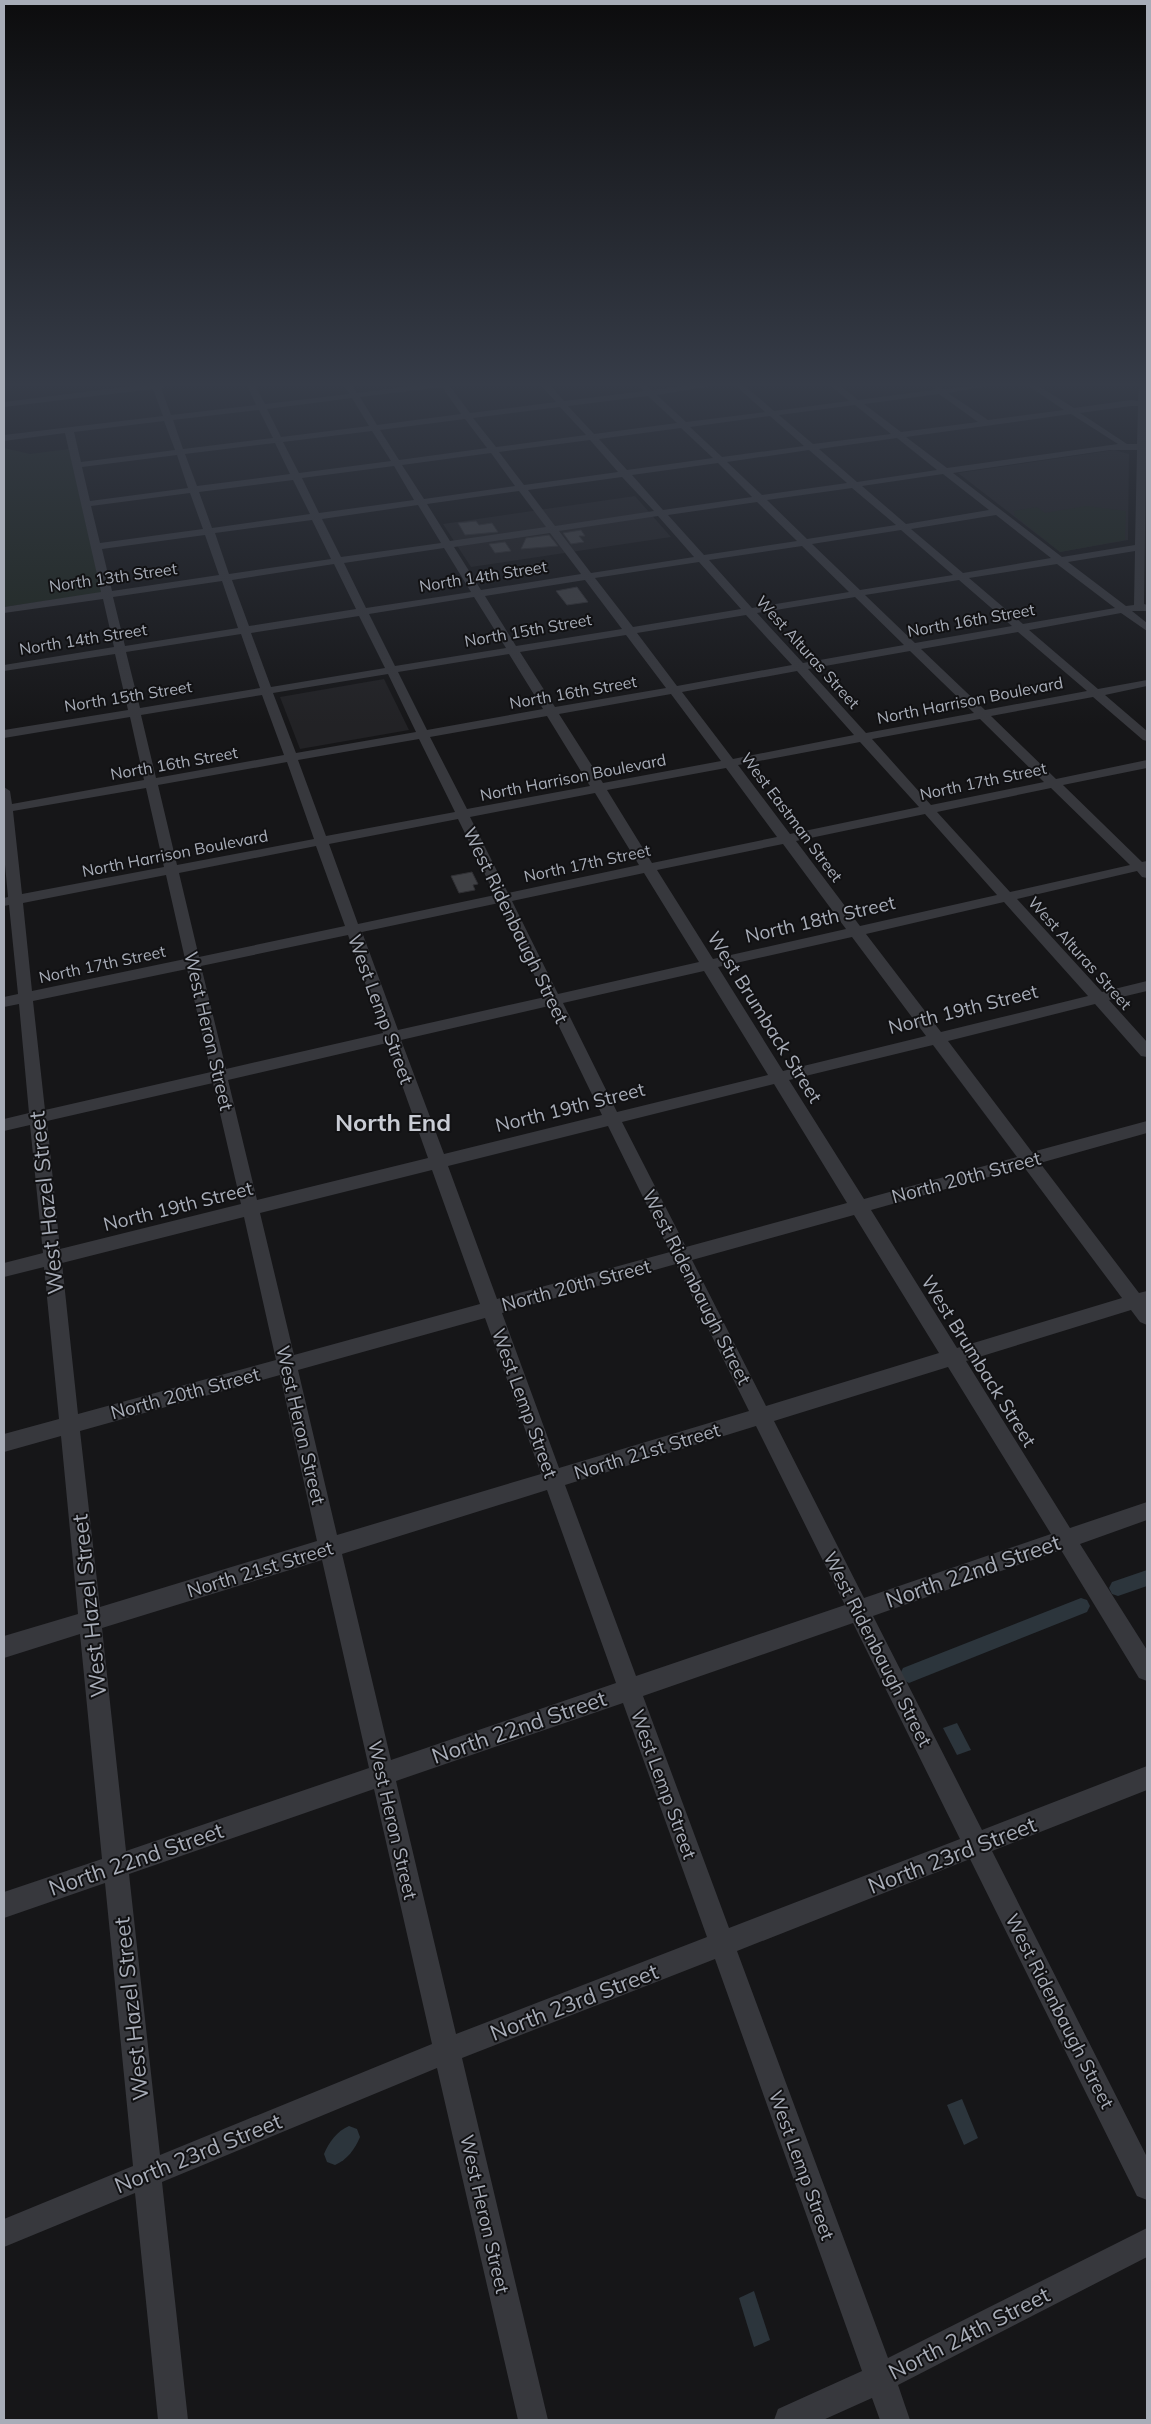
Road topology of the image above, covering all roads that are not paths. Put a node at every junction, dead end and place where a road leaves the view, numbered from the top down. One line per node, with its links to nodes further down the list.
1 (85, 498): 14 (street, West Heron Street)
2 (134, 498): 14 (street)
3 (196, 498): 20 (street, West Lemp Street)
4 (307, 498): 17 (street, West Ridenbaugh Street)
5 (419, 498): 13 (street, West Brumback Street)
6 (449, 498): 13 (street)
7 (529, 498): 19 (street, West Eastman Street)
8 (647, 498): 16 (street, West Alturas Street)
9 (759, 498): 16 (street, North 13th Street); 21 (street)
10 (869, 498): 18 (street)
11 (980, 498): 15 (street)
12 (1144, 498): 24 (street)
13 (421, 502): 17 (street); 22 (street, West Brumback Street)
14 (86, 504): 23 (street, West Heron Street)
15 (998, 512): 18 (street, North 14th Street); 25 (street)
16 (661, 513): 19 (street, North 13th Street); 26 (street, West Alturas Street)
17 (316, 517): 20 (street); 27 (street, West Ridenbaugh Street)
18 (903, 527): 21 (street, North 14th Street); 28 (street)
19 (552, 530): 22 (street, North 13th Street); 29 (street, West Eastman Street)
20 (208, 532): 23 (street); 30 (street, West Lemp Street)
21 (804, 543): 26 (street, North 14th Street); 31 (street)
22 (448, 544): 27 (street, North 13th Street); 33 (street, West Brumback Street)
23 (96, 547): 32 (street, West Heron Street)
24 (1143, 547): 25 (street, North 15th Street); 35 (street)
25 (1057, 558): 28 (street, North 15th Street); 34 (street)
26 (702, 559): 29 (street, North 14th Street); 37 (street, West Alturas Street)
27 (337, 560): 30 (street, North 13th Street); 39 (street, West Ridenbaugh Street)
28 (959, 575): 31 (street, North 15th Street); 40 (street)
29 (588, 576): 33 (street, North 14th Street); 43 (street, West Eastman Street)
30 (225, 577): 32 (street, North 13th Street); 42 (street, West Lemp Street)
31 (855, 592): 37 (street, North 15th Street); 44 (street)
32 (107, 594): 36 (street, North 13th Street); 46 (street, West Heron Street)
33 (478, 594): 39 (street, North 14th Street); 45 (street, West Brumback Street)
34 (1106, 596): 35 (street); 38 (street)
35 (1142, 603): 38 (street, North 16th Street)
36 (4, 610)
37 (748, 610): 43 (street, North 15th Street); 48 (street, West Alturas Street)
38 (1124, 610): 40 (street, North 16th Street); 41 (street)
39 (362, 612): 42 (street, North 14th Street); 49 (street, West Ridenbaugh Street)
40 (1021, 628): 44 (street, North 16th Street); 54 (street)
41 (1147, 628)
42 (244, 630): 46 (street, North 14th Street); 52 (street, West Lemp Street)
43 (629, 630): 45 (street, North 15th Street); 53 (street, West Eastman Street)
44 (913, 648): 48 (street, North 16th Street); 55 (street)
45 (513, 649): 49 (street, North 15th Street); 57 (street, West Brumback Street)
46 (120, 650): 47 (street, North 14th Street); 56 (street, West Heron Street)
47 (4, 668)
48 (800, 668): 53 (street, North 16th Street); 59 (street, West Alturas Street)
49 (391, 670): 52 (street, North 15th Street); 60 (street, West Ridenbaugh Street)
50 (1147, 675): 54 (street, North Harrison Boulevard)
51 (1147, 683): 54 (street, North Harrison Boulevard)
52 (266, 690): 56 (street, North 15th Street); 62 (street, West Lemp Street)
53 (674, 690): 57 (street, North 16th Street); 63 (street, West Eastman Street)
54 (1092, 690): 55 (street, North Harrison Boulevard); 61 (street)
55 (978, 711): 59 (street, North Harrison Boulevard); 66 (street)
56 (135, 712): 58 (street, North 15th Street); 65 (street, West Heron Street)
57 (552, 712): 60 (street, North 16th Street); 67 (street, West Brumback Street)
58 (4, 734)
59 (860, 734): 63 (street, North Harrison Boulevard); 69 (street, West Alturas Street)
60 (423, 735): 62 (street, North 16th Street); 70 (street, West Ridenbaugh Street)
61 (1147, 737)
62 (291, 758): 65 (street, North 16th Street); 71 (street, West Lemp Street)
63 (727, 760): 67 (street, North Harrison Boulevard); 72 (street, West Eastman Street)
64 (1147, 764): 66 (street, North 17th Street)
65 (151, 783): 68 (street, North 16th Street); 73 (street, West Heron Street)
66 (1054, 784): 69 (street, North 17th Street); 75 (street)
67 (597, 785): 70 (street, North Harrison Boulevard); 74 (street, West Brumback Street)
68 (4, 803): 76 (street, West Hazel Street)
69 (929, 810): 72 (street, North 17th Street); 77 (street, West Alturas Street)
70 (460, 811): 71 (street, North Harrison Boulevard); 78 (street, West Ridenbaugh Street)
71 (320, 838): 73 (street, North Harrison Boulevard); 79 (street, West Lemp Street)
72 (787, 839): 74 (street, North 17th Street); 80 (street, West Eastman Street)
73 (171, 866): 76 (street, North Harrison Boulevard); 81 (street, West Heron Street)
74 (649, 868): 78 (street, North 17th Street); 82 (street, West Brumback Street)
75 (1145, 869): 77 (street, North 18th Street)
76 (9, 897): 84 (street, West Hazel Street)
77 (1007, 897): 80 (street, North 18th Street); 85 (street, West Alturas Street)
78 (504, 898): 79 (street, North 17th Street); 86 (street, West Ridenbaugh Street)
79 (353, 929): 81 (street, North 17th Street); 88 (street, West Lemp Street)
80 (856, 931): 82 (street, North 18th Street); 89 (street, West Eastman Street)
81 (193, 962): 84 (street, North 17th Street); 91 (street, West Heron Street)
82 (709, 964): 86 (street, North 18th Street); 92 (street, West Brumback Street)
83 (1147, 986): 85 (street, North 19th Street)
84 (25, 998): 87 (street, North 17th Street); 93 (street, West Hazel Street)
85 (1098, 998): 89 (street, North 19th Street); 90 (street, West Alturas Street)
86 (553, 999): 88 (street, North 18th Street); 94 (street, West Ridenbaugh Street)
87 (4, 1002)
88 (392, 1036): 91 (street, North 18th Street); 98 (street, West Lemp Street)
89 (937, 1038): 92 (street, North 19th Street); 97 (street, West Eastman Street)
90 (1147, 1052)
91 (220, 1076): 93 (street, North 18th Street); 100 (street, West Heron Street)
92 (779, 1077): 94 (street, North 19th Street); 99 (street, West Brumback Street)
93 (38, 1117): 95 (street, North 18th Street); 102 (street, West Hazel Street)
94 (612, 1118): 98 (street, North 19th Street); 101 (street, West Ridenbaugh Street)
95 (4, 1125)
96 (1147, 1127): 97 (street, North 20th Street)
97 (1029, 1160): 99 (street, North 20th Street); 104 (street, West Eastman Street)
98 (438, 1162): 100 (street, North 19th Street); 105 (street, West Lemp Street)
99 (859, 1206): 101 (street, North 20th Street); 106 (street, West Brumback Street)
100 (251, 1210): 102 (street, North 19th Street); 107 (street, West Heron Street)
101 (681, 1256): 105 (street, North 20th Street); 108 (street, West Ridenbaugh Street)
102 (52, 1258): 103 (street, North 19th Street); 109 (street, West Hazel Street)
103 (4, 1270)
104 (1143, 1305): 106 (street, North 21st Street)
105 (491, 1308): 107 (street, North 20th Street); 111 (street, West Lemp Street)
106 (953, 1358): 108 (street, North 21st Street); 113 (street, West Brumback Street)
107 (287, 1365): 109 (street, North 20th Street); 114 (street, West Heron Street)
108 (762, 1416): 111 (street, North 21st Street); 115 (street, West Ridenbaugh Street)
109 (70, 1425): 110 (street, North 20th Street); 116 (street, West Hazel Street)
110 (4, 1443)
111 (553, 1480): 114 (street, North 21st Street); 119 (street, West Lemp Street)
112 (1147, 1511): 113 (street, North 22nd Street)
113 (1066, 1539): 115 (street, North 22nd Street); 118 (street, West Brumback Street)
114 (330, 1548): 116 (street, North 21st Street); 120 (street, West Heron Street)
115 (859, 1610): 119 (street, North 22nd Street); 122 (street, West Ridenbaugh Street)
116 (90, 1621): 117 (street, North 21st Street); 123 (street, West Hazel Street)
117 (4, 1647)
118 (1147, 1670)
119 (629, 1689): 120 (street, North 22nd Street); 125 (street, West Lemp Street)
120 (382, 1774): 123 (street, North 22nd Street); 126 (street, West Heron Street)
121 (1147, 1778): 122 (street, North 23rd Street)
122 (977, 1846): 125 (street, North 23rd Street); 128 (street, West Ridenbaugh Street)
123 (116, 1866): 124 (street, North 22nd Street); 127 (street, West Hazel Street)
124 (4, 1904)
125 (723, 1945): 126 (street, North 23rd Street); 131 (street, West Lemp Street)
126 (447, 2051): 127 (street, North 23rd Street); 133 (street, West Heron Street)
127 (148, 2174): 129 (street, North 23rd Street); 132 (street, West Hazel Street)
128 (1147, 2186)
129 (4, 2232)
130 (1147, 2242): 131 (street, North 24th Street)
131 (880, 2378): 134 (street, North 24th Street); 135 (street, West Lemp Street)
132 (173, 2420)
133 (534, 2420)
134 (789, 2420)
135 (895, 2420)

